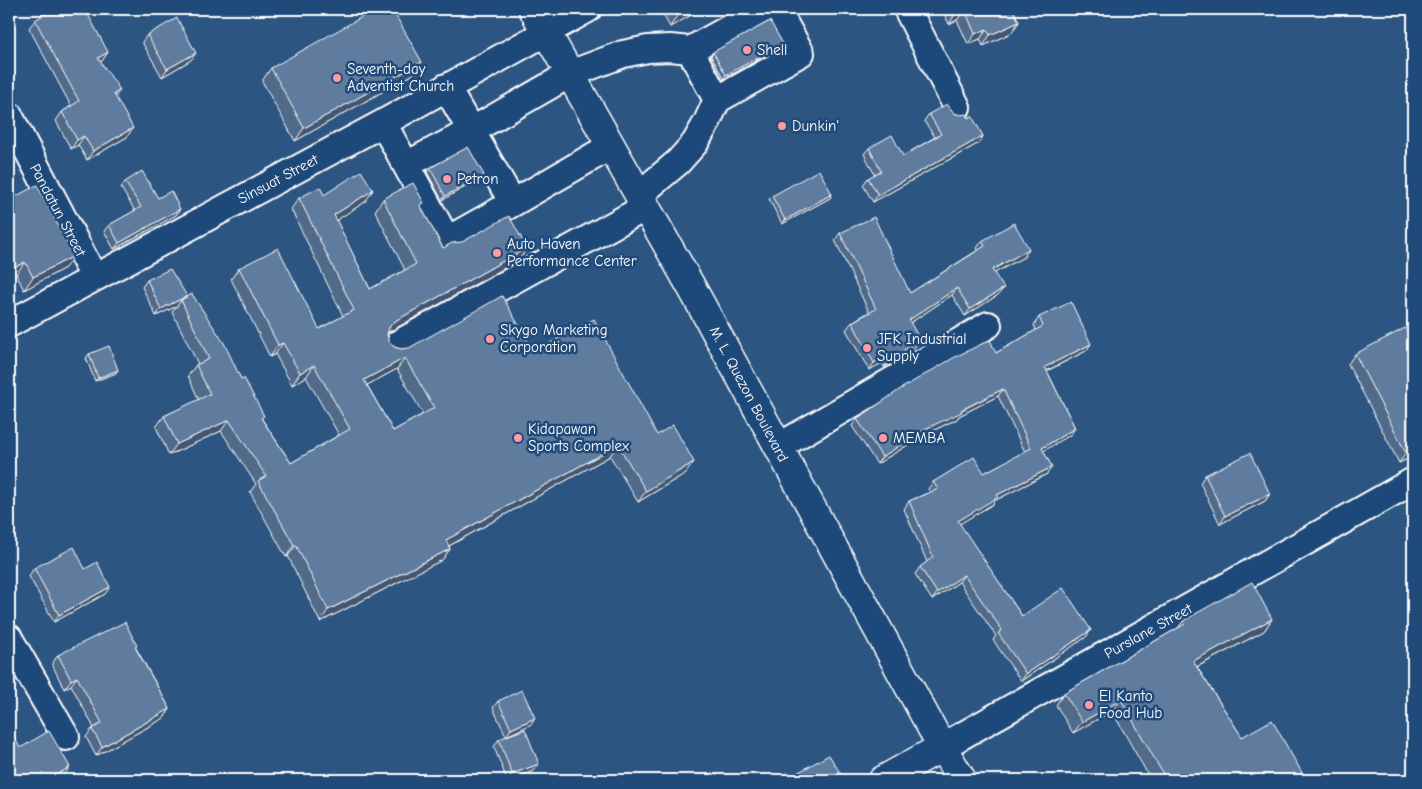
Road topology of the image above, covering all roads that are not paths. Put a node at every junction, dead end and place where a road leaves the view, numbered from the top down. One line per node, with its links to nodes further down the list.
1 (533, 9): 6 (main road, M. L. Quezon Boulevard)
2 (588, 9): 6 (street, Sinsuat Street)
3 (764, 9): 7 (street)
4 (776, 9): 10 (street)
5 (907, 9): 11 (street)
6 (546, 33): 8 (main road, M. L. Quezon Boulevard); 9 (street, Sinsuat Street)
7 (690, 50): 8 (street); 10 (street)
8 (570, 74): 14 (street); 15 (main road, M. L. Quezon Boulevard)
9 (446, 87): 13 (street, Sinsuat Street); 14 (street)
10 (718, 100): 17 (street)
11 (957, 107)
12 (9, 115): 19 (street, Pandatun Street)
13 (383, 124): 16 (street); 19 (street, Sinsuat Street)
14 (472, 131): 16 (street); 18 (street)
15 (611, 146): 17 (main road, M. L. Quezon Boulevard); 18 (street)
16 (406, 166): 18 (street)
17 (643, 201): 22 (street); 23 (main road, M. L. Quezon Boulevard)
18 (513, 203)
19 (94, 277): 20 (street, Sinsuat Street)
20 (9, 324)
21 (988, 325): 23 (street)
22 (394, 346)
23 (778, 447): 27 (main road, M. L. Quezon Boulevard)
24 (1413, 481): 27 (street, Purslane Street)
25 (9, 638): 26 (street)
26 (66, 737)
27 (942, 747): 28 (main road, Purslane Street); 29 (main road, M. L. Quezon Boulevard)
28 (883, 780)
29 (962, 780)

